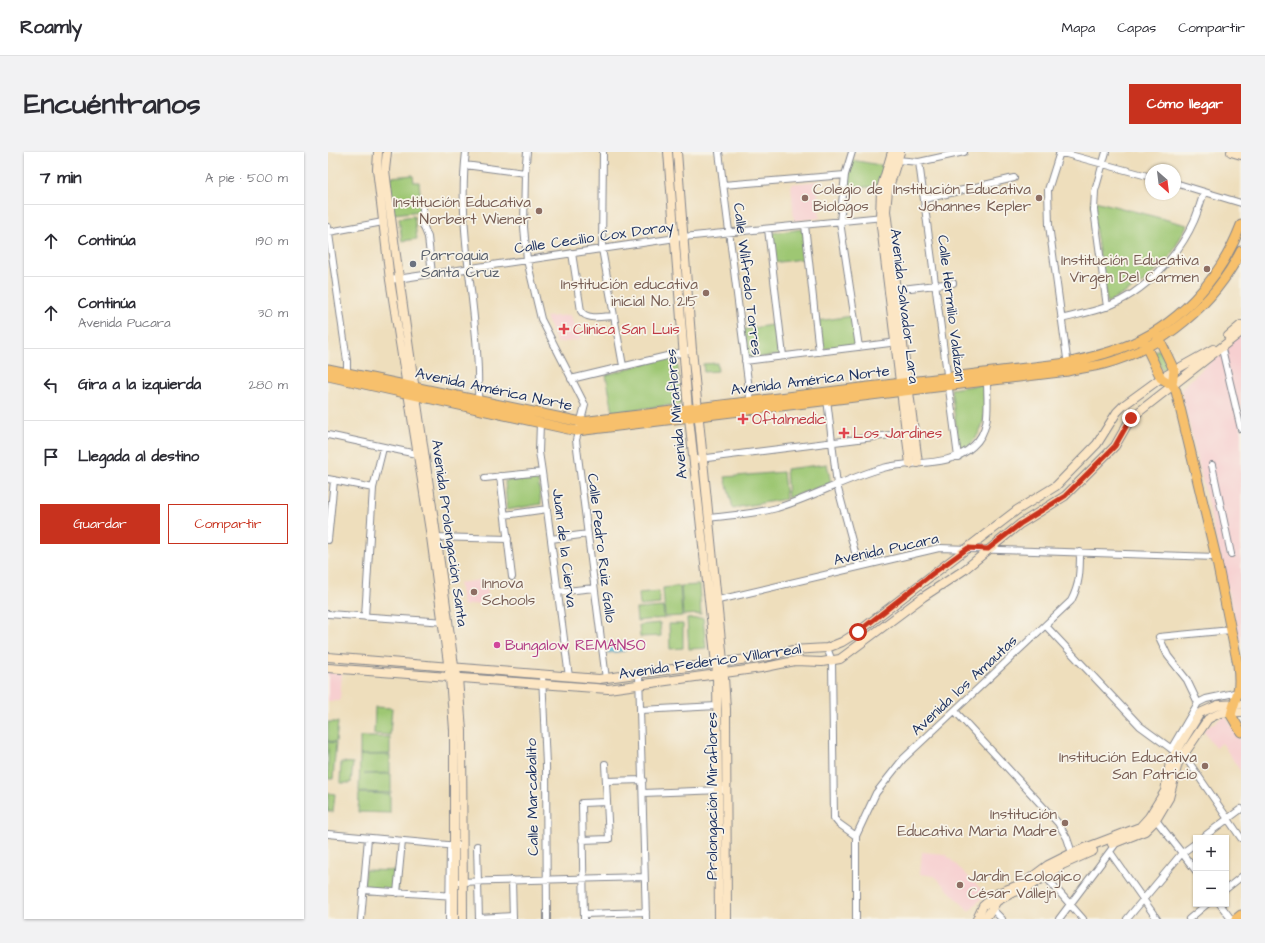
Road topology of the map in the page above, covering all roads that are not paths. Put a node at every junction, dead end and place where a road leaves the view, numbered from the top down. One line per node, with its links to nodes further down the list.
1 (378, 152): 31 (main road, Avenida Prolongación Santa)
2 (386, 152): 45 (main road, Avenida Prolongación Santa)
3 (466, 152): 19 (street)
4 (527, 152): 20 (street, Calle Pedro Ruiz Gallo)
5 (603, 152): 39 (street)
6 (668, 152): 38 (main road, Avenida Miraflores)
7 (677, 152): 38 (main road, Avenida Miraflores)
8 (719, 152): 24 (street, Calle Wilfredo Torres)
9 (852, 152): 22 (street)
10 (892, 152): 30 (main road, Avenida Salvador Lara)
11 (964, 152): 17 (street)
12 (1060, 152): 18 (street); 53 (street)
13 (1106, 152): 18 (street)
14 (1231, 152): 15 (main road)
15 (1241, 155)
16 (898, 156): 17 (street); 30 (main road, Avenida Salvador Lara)
17 (919, 162): 27 (street, Calle Hermilio Valdizan)
18 (1103, 163): 21 (street); 50 (street)
19 (465, 165): 20 (street); 43 (street)
20 (525, 173): 42 (street, Calle Pedro Ruiz Gallo)
21 (1145, 175)
22 (845, 176): 24 (street); 32 (street)
23 (1014, 178): 27 (street)
24 (723, 185): 37 (street, Calle Wilfredo Torres)
25 (1181, 185): 26 (street)
26 (1204, 192): 28 (street); 50 (street)
27 (925, 199): 48 (street, Calle Hermilio Valdizan)
28 (1241, 203)
29 (423, 208): 44 (street)
30 (883, 217): 32 (street, Calle Cecilio Cox Doray); 49 (main road, Avenida Salvador Lara)
31 (383, 222): 35 (street); 46 (main road, Avenida Prolongación Santa)
32 (840, 222): 33 (street, Calle Cecilio Cox Doray); 60 (street)
33 (805, 225): 36 (street, Calle Cecilio Cox Doray); 63 (street)
34 (1241, 225): 52 (main road, Avenida América Norte)
35 (328, 229): 71 (street)
36 (768, 229): 37 (street, Calle Cecilio Cox Doray); 64 (street)
37 (729, 233): 38 (street, Calle Cecilio Cox Doray); 65 (street, Calle Wilfredo Torres)
38 (679, 238): 39 (street, Calle Cecilio Cox Doray); 62 (main road, Avenida Miraflores)
39 (602, 249): 41 (street, Calle Cecilio Cox Doray); 51 (street)
40 (1241, 251): 52 (main road, Avenida América Norte)
41 (572, 253): 42 (street, Calle Cecilio Cox Doray); 51 (street)
42 (527, 260): 43 (street, Calle Cecilio Cox Doray); 73 (street, Calle Pedro Ruiz Gallo)
43 (468, 269): 44 (street, Calle Cecilio Cox Doray); 80 (street)
44 (432, 274): 45 (street, Calle Cecilio Cox Doray)
45 (399, 279): 46 (street, Calle Cecilio Cox Doray); 78 (main road, Avenida Prolongación Santa)
46 (390, 280): 78 (main road, Avenida Prolongación Santa)
47 (953, 283): 48 (street)
48 (935, 285): 49 (street); 75 (street, Calle Hermilio Valdizan)
49 (892, 290): 57 (main road, Avenida Salvador Lara); 58 (main road, Avenida Salvador Lara)
50 (1107, 307): 53 (street)
51 (614, 316): 66 (street)
52 (1183, 316): 56 (main road, Avenida América Norte)
53 (1062, 319): 67 (street)
54 (1241, 325): 69 (main road, Avenida Federico Villarreal)
55 (1241, 332): 61 (main road, Avenida Federico Villarreal)
56 (1157, 335): 59 (main road, Avenida América Norte); 69 (main road)
57 (895, 342): 58 (street); 60 (street); 77 (main road, Avenida Salvador Lara)
58 (903, 342): 77 (main road, Avenida Salvador Lara)
59 (1144, 343): 67 (main road, Avenida América Norte); 72 (main road)
60 (859, 347): 63 (street)
61 (1222, 349): 76 (main road, Avenida Federico Villarreal); 86 (street)
62 (688, 351): 66 (street); 83 (main road, Avenida Miraflores)
63 (819, 352): 64 (street)
64 (783, 356): 65 (street)
65 (745, 361): 81 (street, Calle Wilfredo Torres)
66 (623, 366): 73 (street)
67 (1068, 367): 74 (main road, Avenida América Norte); 75 (main road, Avenida América Norte)
68 (328, 369): 71 (main road, Avenida América Norte)
69 (1174, 370): 72 (main road, Avenida Federico Villarreal); 76 (main road)
70 (328, 376): 71 (main road, Avenida América Norte)
71 (347, 377): 78 (main road, Avenida América Norte)
72 (1161, 378): 76 (main road); 111 (main road, Avenida Federico Villarreal)
73 (571, 379): 84 (street, Calle Pedro Ruiz Gallo)
74 (988, 380): 75 (main road, Avenida América Norte); 93 (street)
75 (948, 381): 77 (main road, Avenida América Norte); 93 (street, Calle Hermilio Valdizan)
76 (1172, 385): 112 (main road, Avenida Federico Villarreal); 115 (main road)
77 (905, 386): 79 (main road, Avenida América Norte); 81 (main road, Avenida América Norte); 88 (main road, Avenida Salvador Lara); 95 (main road, Avenida Salvador Lara)
78 (410, 390): 80 (main road, Avenida América Norte); 82 (main road, Avenida América Norte); 92 (main road, Avenida Prolongación Santa)
79 (827, 399): 81 (main road, Avenida América Norte); 90 (street)
80 (478, 400): 82 (main road, Avenida América Norte)
81 (750, 405): 83 (main road, Avenida América Norte)
82 (496, 408): 84 (main road, Avenida América Norte); 85 (main road, Avenida América Norte)
83 (693, 412): 84 (main road, Avenida América Norte); 87 (main road, Avenida América Norte); 94 (main road, Avenida Miraflores)
84 (581, 422): 87 (street, Calle Pedro Ruiz Gallo)
85 (540, 423): 87 (main road, Avenida América Norte); 97 (street, Juan de la Cierva)
86 (1241, 429)
87 (577, 431): 106 (street, Calle Pedro Ruiz Gallo)
88 (906, 433): 90 (street); 95 (main road, Avenida Salvador Lara)
89 (328, 435): 91 (street)
90 (832, 442): 94 (street); 101 (street)
91 (383, 448): 92 (street); 102 (street)
92 (421, 455): 107 (main road, Avenida Prolongación Santa)
93 (958, 457): 95 (street)
94 (698, 459): 105 (main road, Avenida Miraflores)
95 (914, 464): 101 (street)
96 (1212, 466): 114 (street)
97 (542, 472): 98 (street); 103 (street, Juan de la Cierva)
98 (500, 476): 99 (street); 104 (street)
99 (485, 478)
100 (331, 480): 102 (street); 110 (street)
101 (837, 485): 105 (street); 116 (street)
102 (373, 488): 122 (street)
103 (547, 509): 104 (street); 108 (street, Juan de la Cierva)
104 (505, 515): 109 (street)
105 (706, 522): 120 (main road, Avenida Miraflores)
106 (588, 534): 108 (street); 118 (street, Calle Pedro Ruiz Gallo)
107 (434, 537): 109 (street); 123 (main road, Avenida Prolongación Santa)
108 (551, 538): 119 (street, Juan de la Cierva)
109 (508, 539): 117 (street)
110 (328, 540)
111 (968, 548): 112 (street, Avenida Pucara); 116 (street, Avenida Pucara); 126 (main road, Avenida Federico Villarreal)
112 (988, 549): 113 (street, Avenida Pucara); 129 (main road, Avenida Federico Villarreal)
113 (1080, 552): 115 (street, Avenida Pucara); 124 (street, Avenida los Amautas)
114 (1231, 554)
115 (1216, 557): 125 (main road)
116 (859, 567): 120 (street, Avenida Pucara)
117 (512, 577)
118 (594, 588): 119 (street); 138 (street, Calle Pedro Ruiz Gallo)
119 (557, 592): 136 (street, Juan de la Cierva)
120 (713, 601): 132 (main road, Avenida Miraflores)
121 (328, 614): 122 (street)
122 (365, 617): 123 (street)
123 (445, 622): 130 (main road, Avenida Prolongación Santa)
124 (1046, 626): 146 (street, Avenida los Amautas); 148 (street)
125 (1231, 630): 141 (main road); 142 (street)
126 (827, 648): 129 (street); 132 (main road, Avenida Federico Villarreal)
127 (328, 657): 128 (main road, Avenida Federico Villarreal)
128 (342, 658): 130 (main road, Avenida Federico Villarreal); 133 (main road)
129 (832, 661): 132 (main road, Avenida Federico Villarreal); 160 (street)
130 (451, 666): 135 (main road, Avenida Federico Villarreal); 137 (main road, Avenida Prolongación Santa)
131 (328, 668): 133 (main road, Avenida Federico Villarreal)
132 (720, 668): 134 (main road, Avenida Federico Villarreal); 140 (main road, Avenida Federico Villarreal); 143 (main road, Prolongación Miraflores); 152 (main road, Prolongación Miraflores)
133 (340, 669): 137 (main road, Avenida Federico Villarreal)
134 (640, 674): 138 (main road, Avenida Federico Villarreal); 140 (street)
135 (542, 675): 136 (main road, Avenida Federico Villarreal); 139 (street, Calle Marcabalito)
136 (569, 677): 138 (main road, Avenida Federico Villarreal)
137 (454, 678): 139 (main road, Avenida Federico Villarreal); 167 (main road, Avenida Prolongación Santa)
138 (606, 679)
139 (542, 685): 140 (main road, Avenida Federico Villarreal); 177 (street, Calle Marcabalito)
140 (640, 685): 145 (street)
141 (1240, 692): 142 (street); 144 (main road)
142 (1198, 703): 148 (street)
143 (717, 706): 145 (street); 152 (main road, Prolongación Miraflores)
144 (1237, 708): 147 (main road); 148 (main road)
145 (641, 710): 150 (street)
146 (955, 711): 160 (street, Avenida los Amautas); 170 (street)
147 (1241, 732)
148 (1176, 752): 156 (street); 157 (main road); 170 (main road)
149 (605, 764): 151 (street)
150 (643, 780): 151 (street); 153 (street)
151 (606, 781): 154 (street)
152 (721, 790): 153 (street); 200 (main road, Prolongación Miraflores); 201 (main road, Prolongación Miraflores)
153 (643, 793): 174 (street)
154 (607, 802): 163 (street); 163 (street)
155 (1241, 809): 156 (street)
156 (1227, 818): 159 (street); 162 (street)
157 (1156, 820): 165 (main road); 171 (street)
158 (328, 835): 161 (street)
159 (1206, 835)
160 (856, 836): 202 (street, Avenida los Amautas)
161 (368, 838): 164 (street); 182 (street)
162 (1241, 838)
163 (582, 840): 176 (street)
164 (402, 841): 167 (street); 183 (street)
165 (1118, 842): 169 (street); 173 (main road)
166 (1193, 845): 171 (street)
167 (456, 846): 180 (main road, Avenida Prolongación Santa); 184 (street)
168 (477, 846): 178 (street)
169 (1110, 852): 185 (street); 186 (street)
170 (1072, 853): 203 (main road)
171 (1182, 853): 172 (street); 185 (street)
172 (1193, 867)
173 (1045, 876): 186 (street); 189 (main road)
174 (644, 877): 176 (street); 191 (street)
175 (1241, 877): 181 (street)
176 (583, 878): 177 (street); 192 (street)
177 (546, 879): 179 (street); 199 (street, Calle Marcabalito)
178 (478, 880): 179 (street); 180 (street); 193 (street)
179 (512, 880): 194 (street)
180 (459, 881): 184 (main road, Avenida Prolongación Santa); 198 (main road, Avenida Prolongación Santa)
181 (1229, 887)
182 (364, 890): 183 (street); 195 (street)
183 (397, 893): 184 (street)
184 (452, 897): 196 (street); 197 (main road, Avenida Prolongación Santa)
185 (1144, 900): 208 (street); 209 (street)
186 (1070, 904): 206 (street); 207 (street)
187 (1203, 907): 210 (street)
188 (1222, 907): 211 (street)
189 (991, 908): 204 (main road); 205 (street)
190 (1241, 915): 212 (main road)
191 (646, 916): 192 (street)
192 (584, 917)
193 (479, 918): 194 (street)
194 (513, 918)
195 (361, 919)
196 (449, 919)
197 (454, 919)
198 (463, 919)
199 (547, 919)
200 (719, 919)
201 (727, 919)
202 (856, 919)
203 (977, 919)
204 (985, 919)
205 (1002, 919)
206 (1059, 919)
207 (1083, 919)
208 (1128, 919)
209 (1157, 919)
210 (1188, 919)
211 (1231, 919)
212 (1236, 919)

